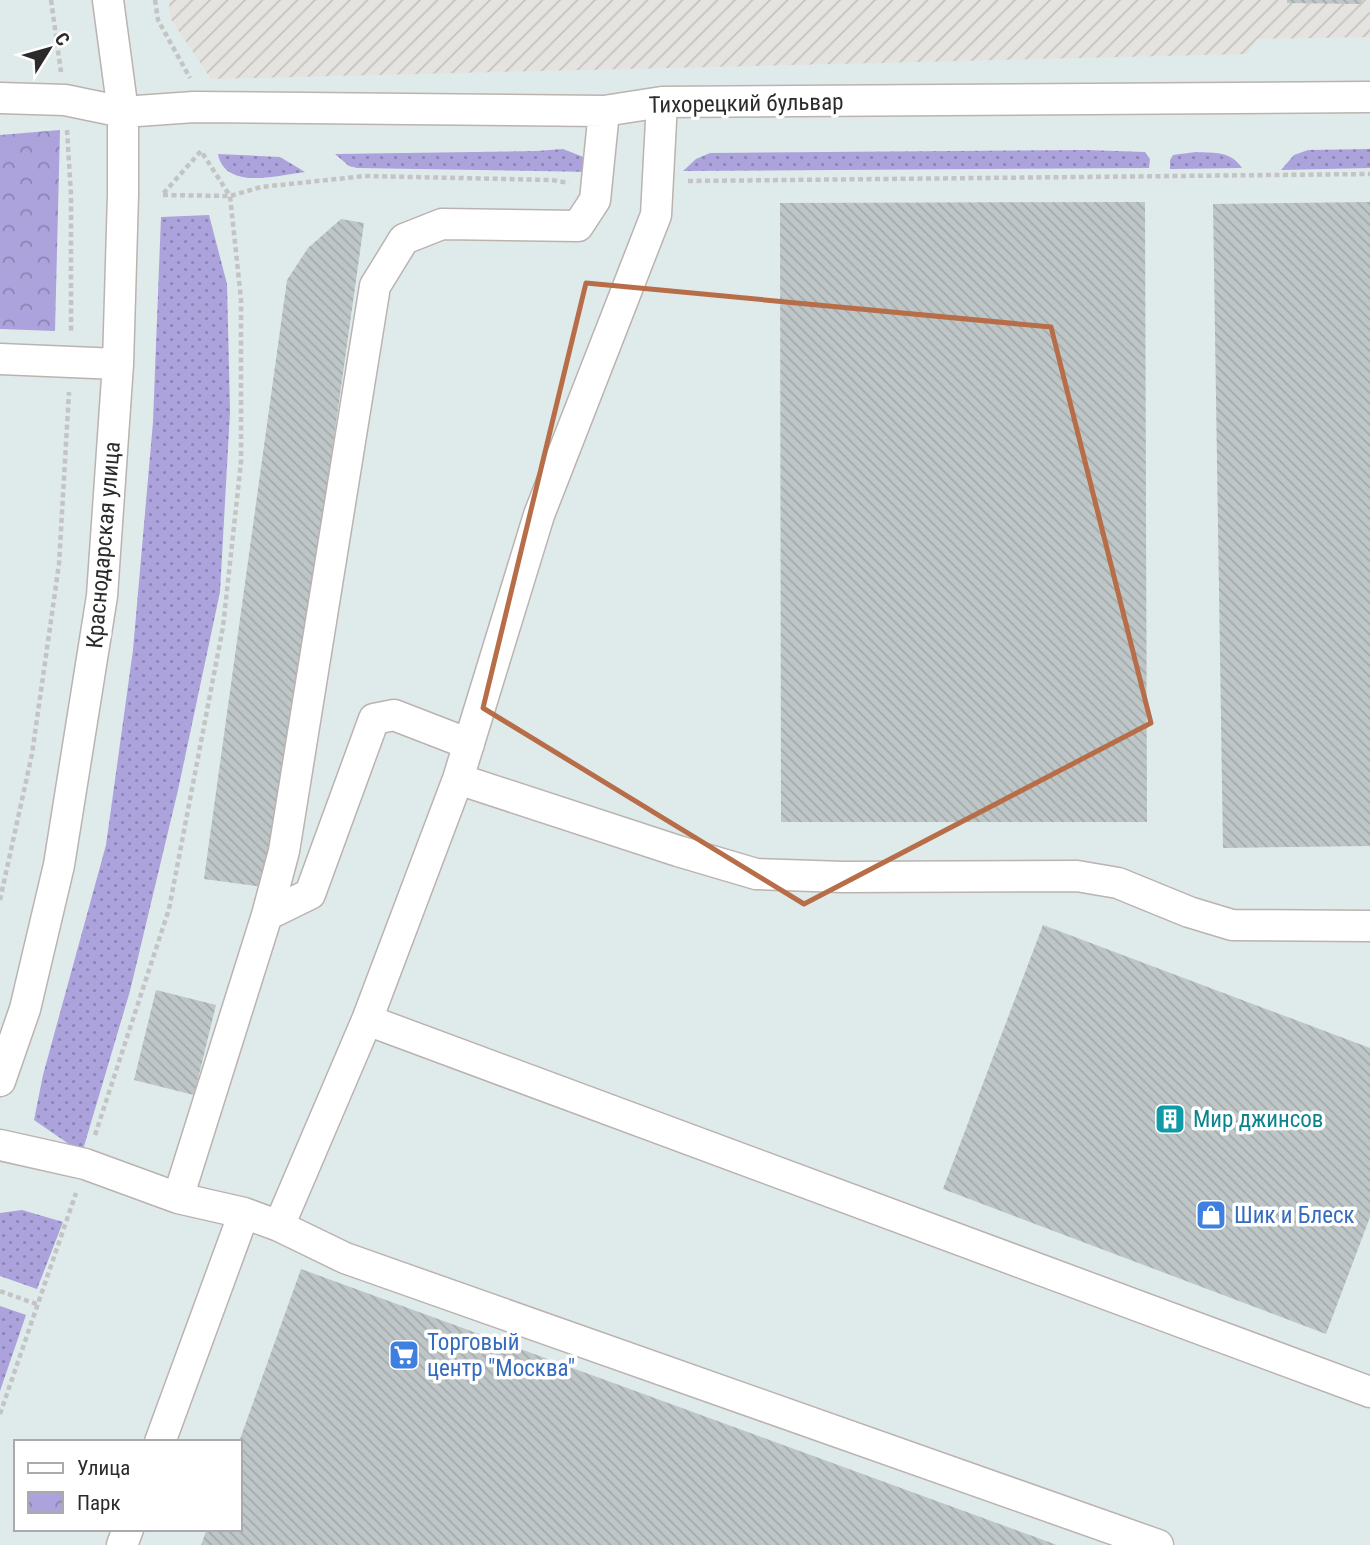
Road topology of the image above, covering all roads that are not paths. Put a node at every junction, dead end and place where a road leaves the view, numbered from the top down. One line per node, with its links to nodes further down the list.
1 (108, 0): 6 (street, Краснодарская улица)
2 (2, 95): 6 (street, Тихорецкий бульвар)
3 (1370, 97): 4 (street, Тихорецкий бульвар)
4 (662, 102): 5 (street, Тихорецкий бульвар); 9 (street)
5 (604, 111): 6 (street, Тихорецкий бульвар); 11 (street)
6 (123, 112): 8 (street, Краснодарская улица)
7 (0, 359): 8 (street)
8 (118, 364): 14 (street, Краснодарская улица)
9 (469, 744): 10 (street); 11 (street)
10 (458, 779): 12 (street); 13 (street)
11 (267, 915): 16 (street)
12 (1370, 926)
13 (367, 1020): 18 (street); 19 (street)
14 (0, 1081)
15 (0, 1145): 16 (street)
16 (178, 1198): 17 (street)
17 (244, 1213): 18 (street); 20 (street)
18 (279, 1226): 21 (street)
19 (1370, 1392)
20 (161, 1440)
21 (1158, 1545)

